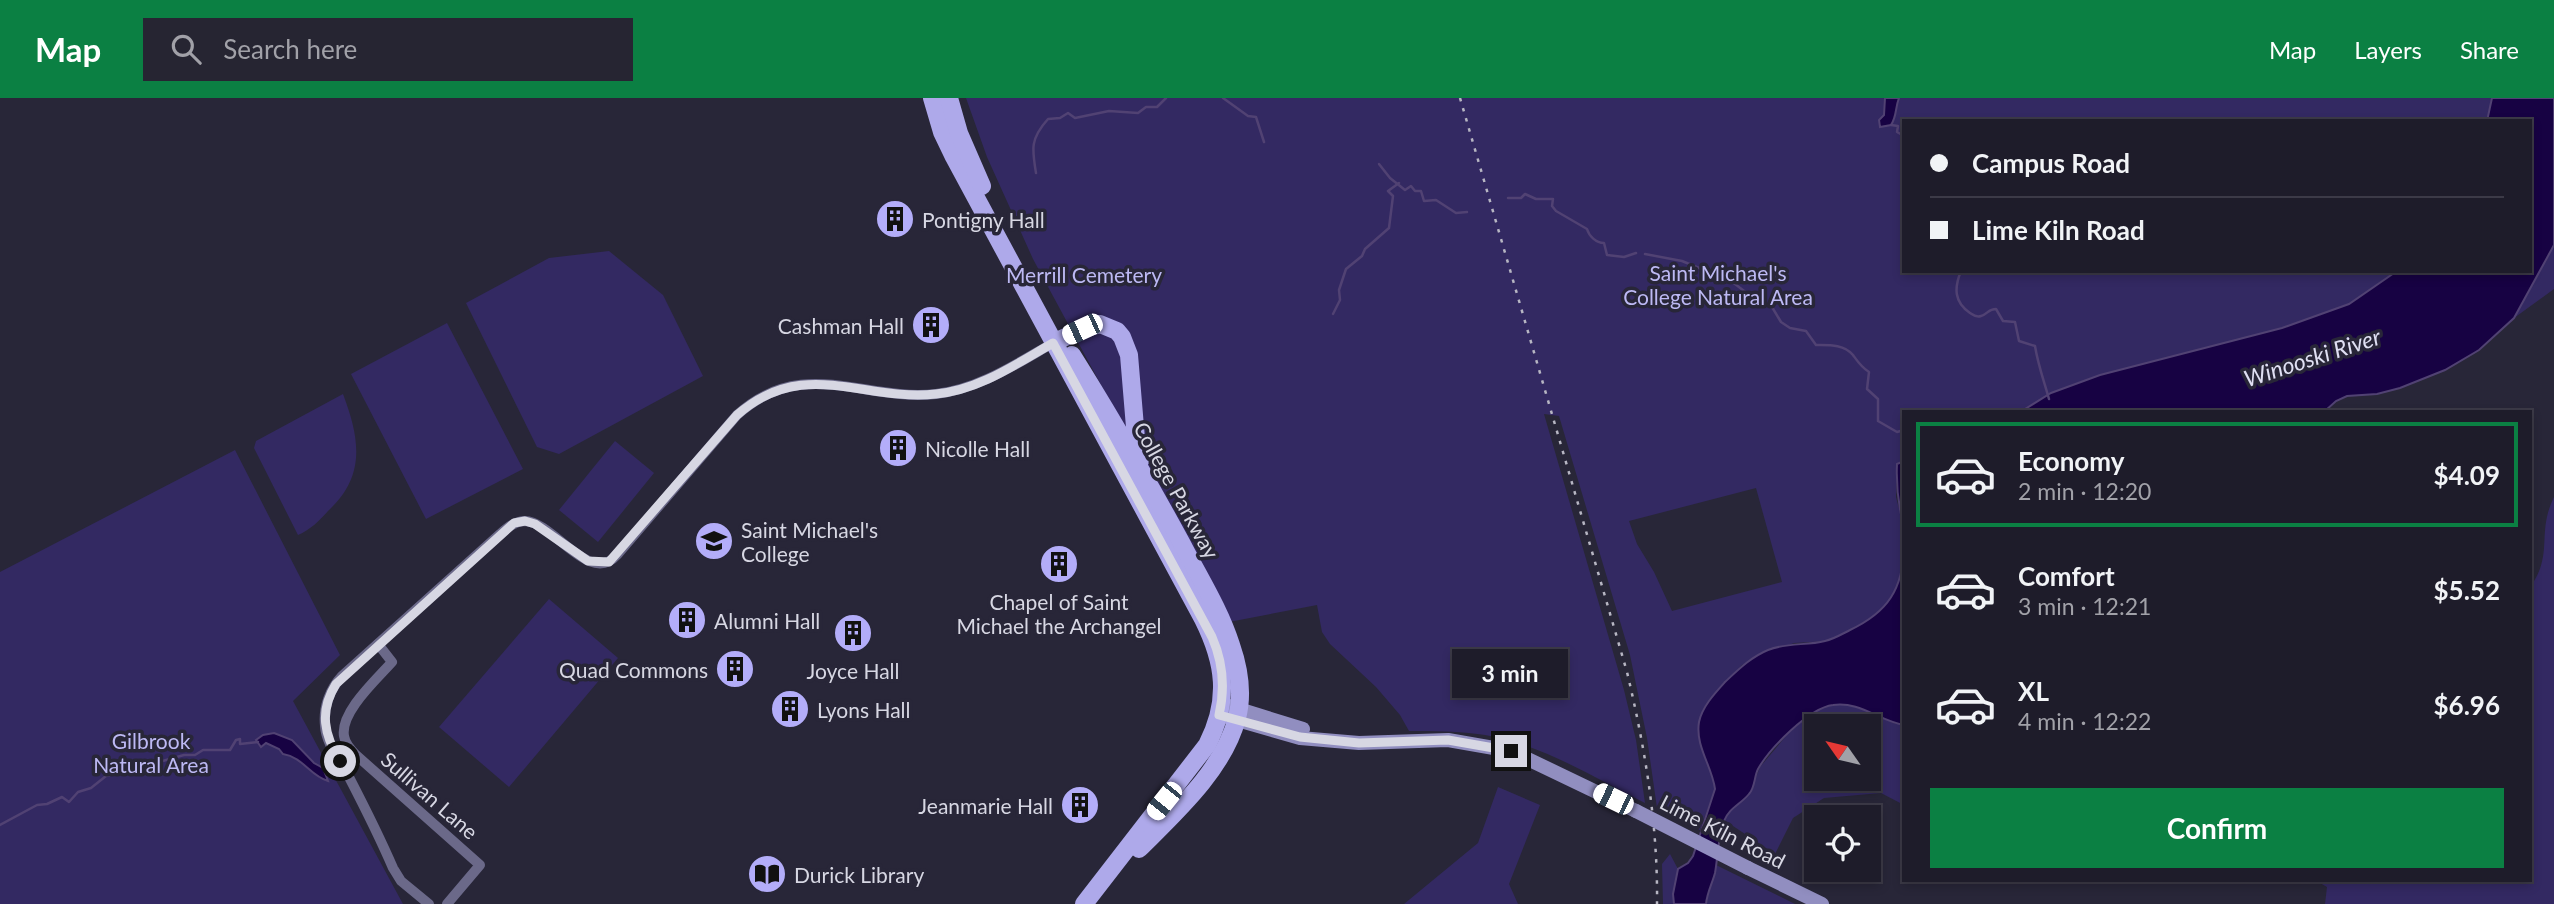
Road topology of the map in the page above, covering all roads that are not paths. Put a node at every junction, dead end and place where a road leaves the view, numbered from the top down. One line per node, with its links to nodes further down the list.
1 (932, 98): 3 (main road, College Parkway)
2 (949, 98): 3 (main road, College Parkway)
3 (1057, 341): 4 (main road); 5 (main road, College Parkway); 7 (street)
4 (1131, 388): 5 (main road); 6 (main road)
5 (1095, 404): 6 (main road, College Parkway); 8 (main road, College Parkway)
6 (1145, 478): 8 (main road, College Parkway)
7 (378, 644): 9 (street); 10 (street, Sullivan Lane)
8 (1229, 712): 11 (main road, College Parkway); 12 (main road, Lime Kiln Road, bridge)
9 (429, 904)
10 (447, 904)
11 (1084, 904)
12 (1822, 904)

